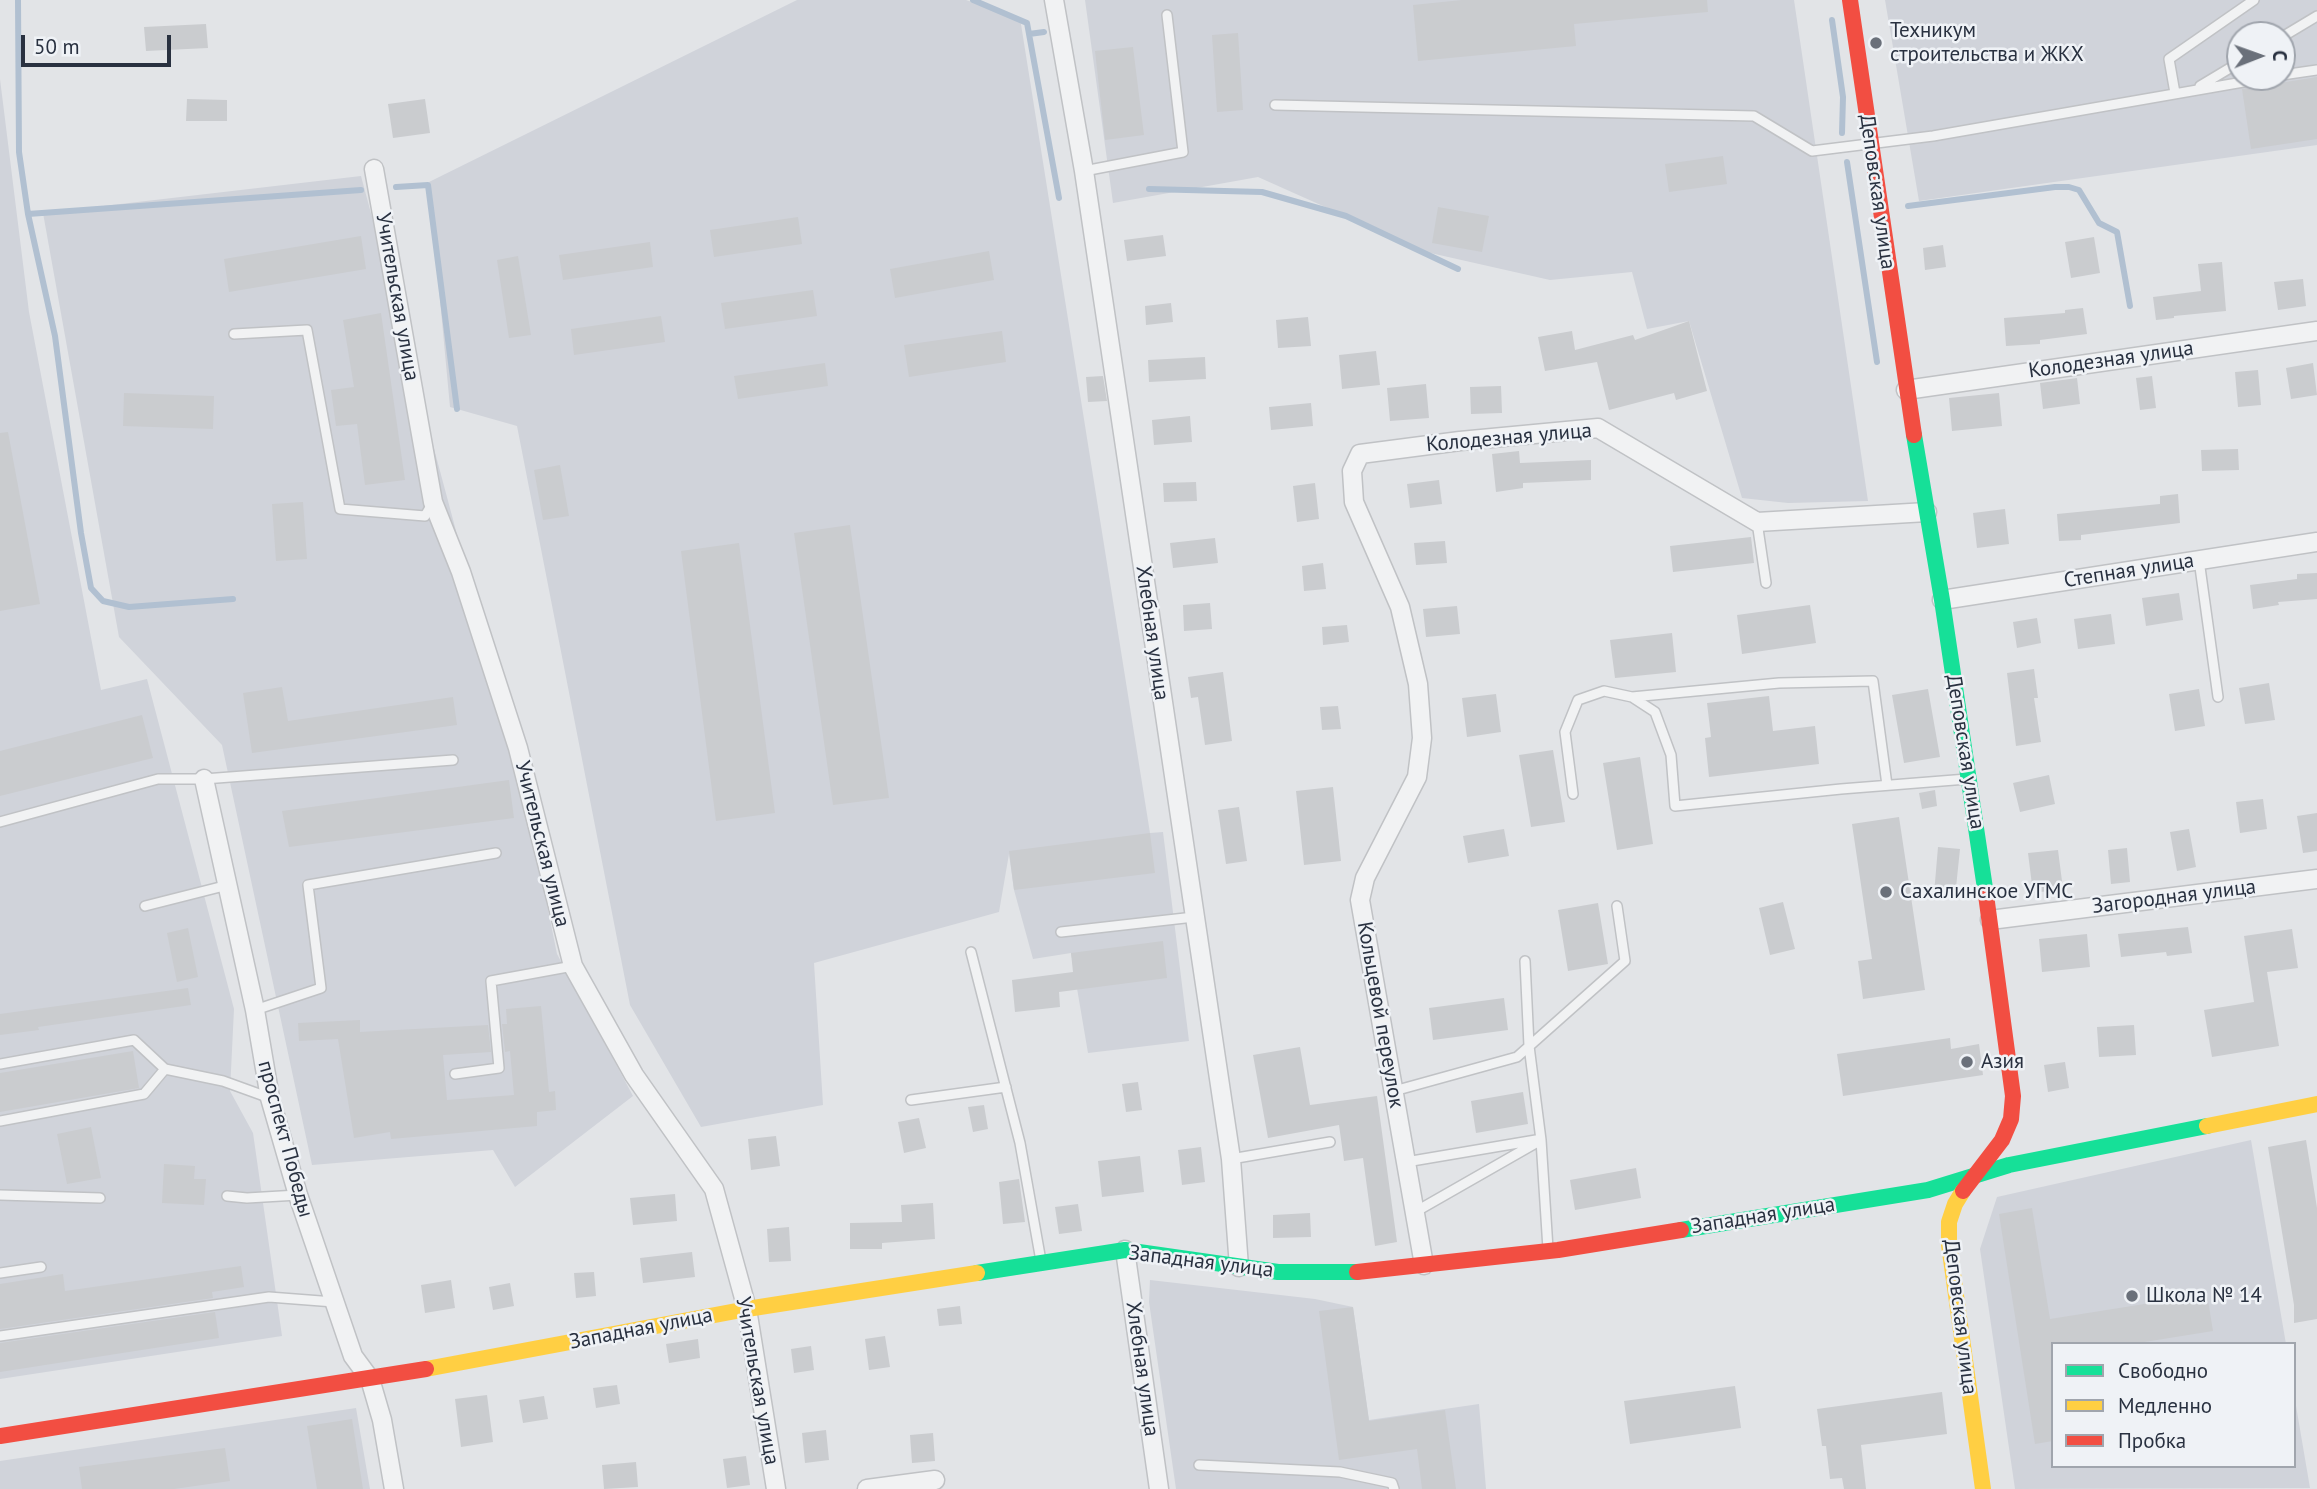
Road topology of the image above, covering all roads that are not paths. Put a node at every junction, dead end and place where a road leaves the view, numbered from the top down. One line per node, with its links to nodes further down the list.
1 (1054, 0): 16 (street, Хлебная улица)
2 (1850, 0): 14 (street, Деповская улица)
3 (2254, 0): 12 (lane)
4 (1167, 15): 16 (lane)
5 (2317, 16): 6 (lane)
6 (2296, 29)
7 (2226, 70): 11 (lane)
8 (2317, 70): 9 (lane)
9 (2296, 73)
10 (2226, 85): 11 (lane)
11 (2193, 90): 12 (lane)
12 (2175, 93): 14 (lane)
13 (1275, 106): 14 (lane)
14 (1870, 143): 19 (street, Деповская улица)
15 (374, 169): 21 (street, Учительская улица)
16 (1084, 170): 41 (street, Хлебная улица)
17 (2317, 331): 19 (street, Колодезная улица)
18 (234, 334): 21 (lane)
19 (1906, 390): 22 (street, Деповская улица)
20 (1360, 454): 23 (street, Колодезная улица); 53 (street, Кольцевой переулок)
21 (433, 502): 46 (street, Учительская улица)
22 (1927, 512): 23 (street); 27 (street, Деповская улица)
23 (1757, 522): 26 (lane)
24 (2317, 542): 25 (street, Степная улица)
25 (2199, 560): 27 (street, Степная улица); 29 (lane)
26 (1766, 583)
27 (1942, 600): 32 (street, Деповская улица)
28 (1632, 697): 33 (lane); 33 (lane); 34 (lane)
29 (2218, 697)
30 (453, 760): 31 (lane)
31 (204, 779): 35 (lane); 38 (street, проспект Победы)
32 (1969, 779): 33 (lane); 42 (street, Деповская улица)
33 (1887, 785)
34 (1573, 794)
35 (0, 822)
36 (496, 853): 47 (lane)
37 (2317, 879): 42 (street, Загородная улица)
38 (228, 885): 39 (lane); 47 (street, проспект Победы)
39 (145, 906)
40 (1617, 906): 48 (lane)
41 (1194, 917): 43 (lane); 60 (street, Хлебная улица)
42 (1990, 920): 62 (street, Деповская улица)
43 (1061, 932)
44 (971, 952): 52 (lane)
45 (1525, 961): 48 (lane)
46 (573, 966): 51 (lane); 76 (street, Учительская улица)
47 (255, 1010): 54 (street, проспект Победы)
48 (1529, 1046): 53 (lane); 58 (lane)
49 (0, 1064): 50 (lane)
50 (165, 1069): 54 (lane); 57 (lane)
51 (456, 1074)
52 (1006, 1087): 55 (lane); 70 (lane)
53 (1394, 1091): 61 (street, Кольцевой переулок)
54 (270, 1098): 64 (street, проспект Победы)
55 (911, 1100)
56 (2317, 1104): 62 (street, Западная улица)
57 (0, 1121)
58 (1541, 1140): 61 (lane); 67 (lane); 69 (lane)
59 (1330, 1142): 60 (lane)
60 (1231, 1159): 73 (street, Хлебная улица)
61 (1406, 1162): 67 (street, Кольцевой переулок)
62 (1970, 1178): 69 (street, Западная улица); 87 (street, Деповская улица)
63 (0, 1195): 66 (lane)
64 (298, 1195): 65 (lane); 75 (street, проспект Победы)
65 (227, 1196)
66 (100, 1198)
67 (1415, 1212): 71 (street, Кольцевой переулок)
68 (1125, 1250): 70 (street, Западная улица); 73 (street, Западная улица); 85 (street, Хлебная улица)
69 (1548, 1251): 71 (street, Западная улица)
70 (1042, 1263): 76 (street, Западная улица)
71 (1424, 1265): 73 (street, Западная улица)
72 (41, 1267): 74 (lane)
73 (1240, 1267)
74 (0, 1273)
75 (334, 1302): 77 (lane); 78 (street, проспект Победы)
76 (747, 1309): 78 (street, Западная улица); 83 (street, Учительская улица)
77 (0, 1336)
78 (370, 1379): 79 (street, Западная улица); 82 (street, проспект Победы)
79 (0, 1437)
80 (1199, 1465): 86 (lane)
81 (935, 1480): 84 (street)
82 (394, 1489)
83 (776, 1489)
84 (867, 1489)
85 (1159, 1489)
86 (1394, 1489)
87 (1983, 1489)

